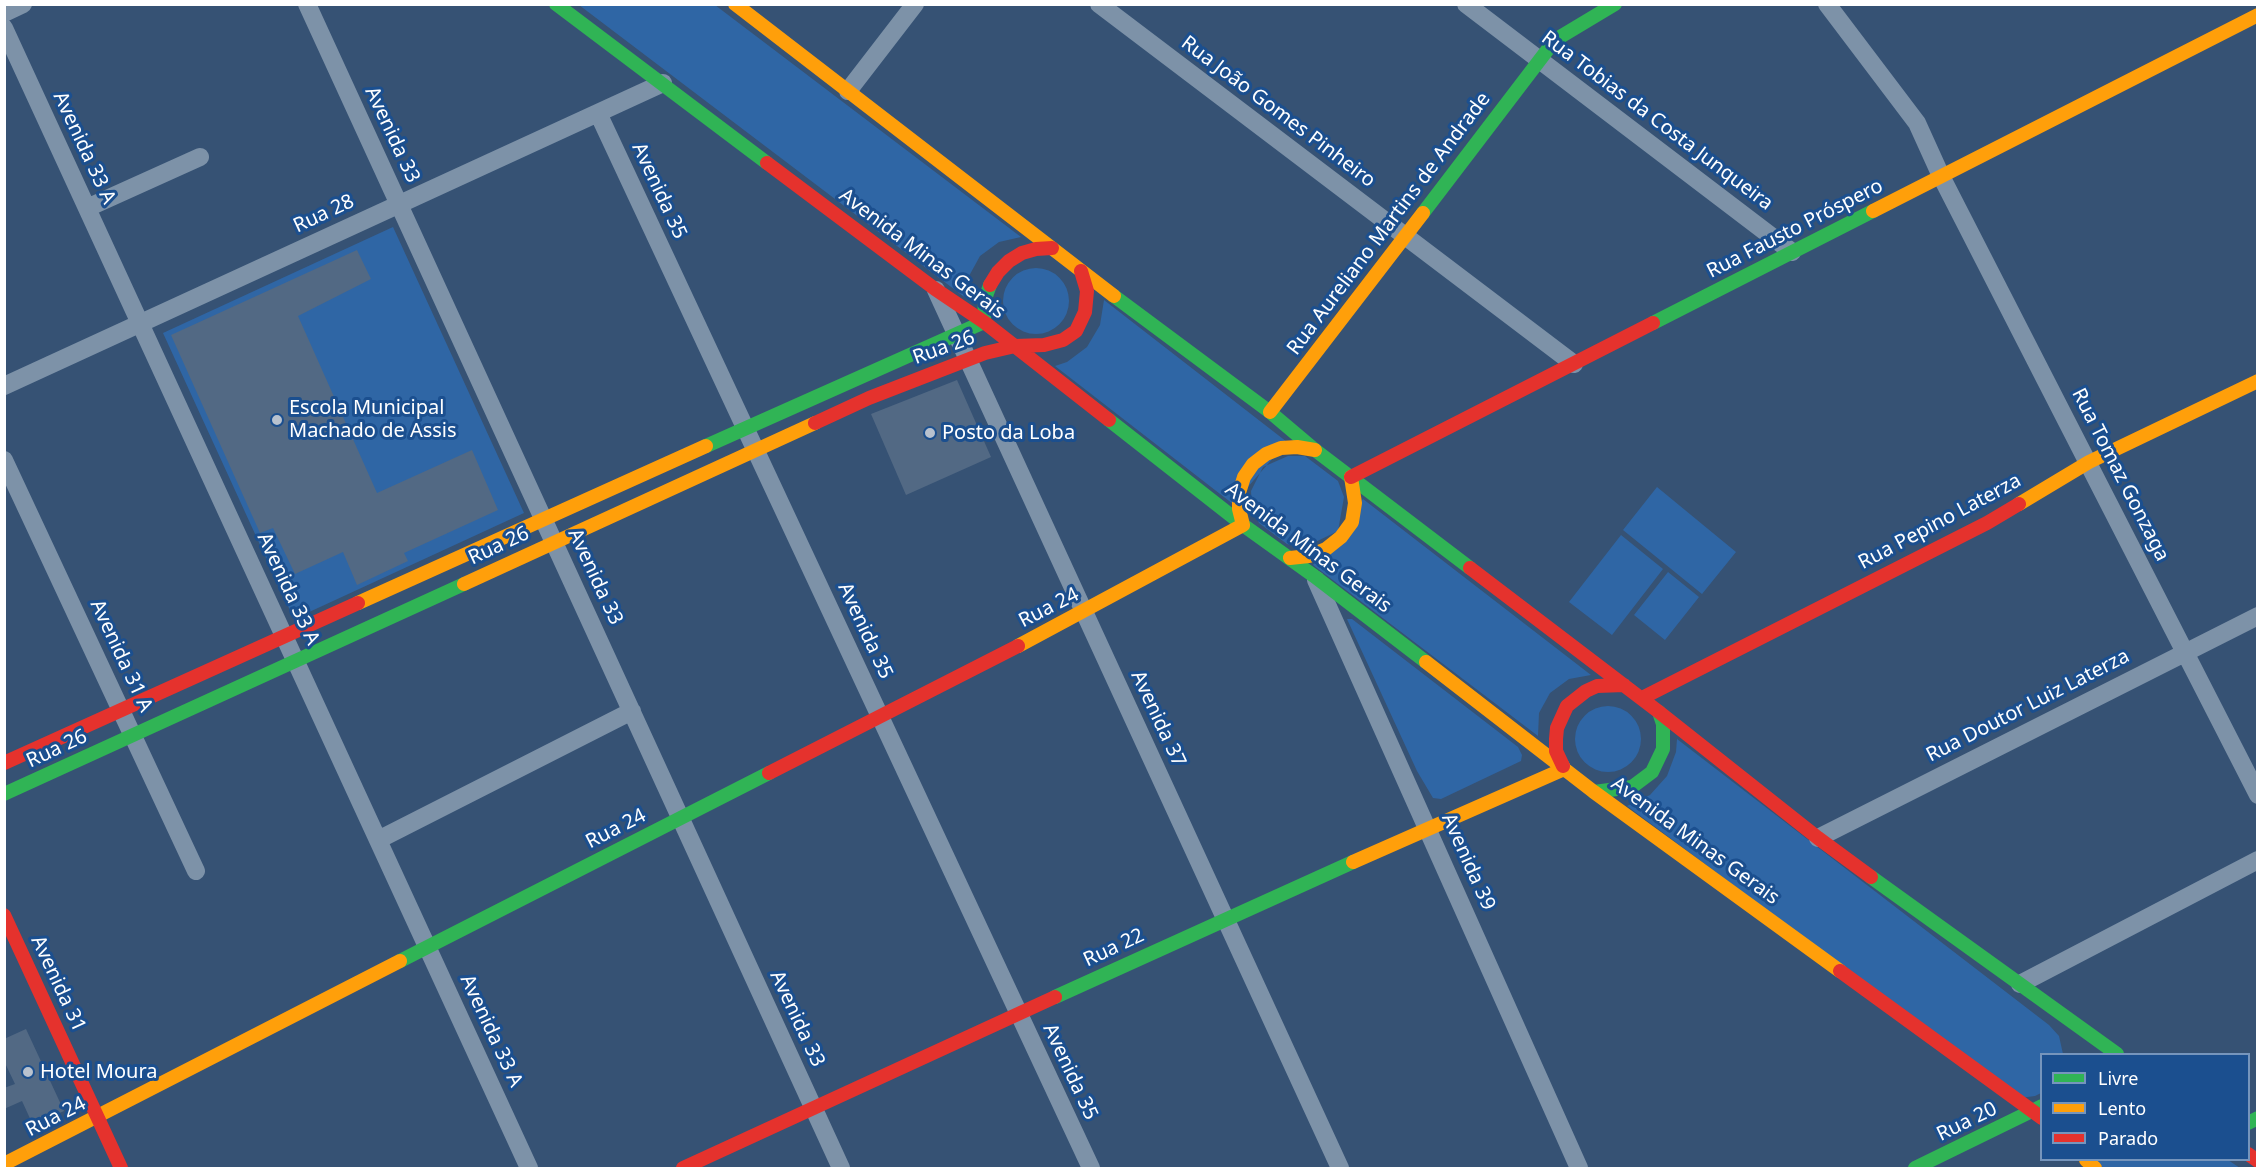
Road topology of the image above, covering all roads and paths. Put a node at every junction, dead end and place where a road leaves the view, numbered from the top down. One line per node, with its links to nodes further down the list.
1 (23, 4): 10 (street)
2 (306, 4): 19 (street, Avenida 33)
3 (556, 4): 14 (street, Avenida Minas Gerais)
4 (735, 4): 15 (street)
5 (915, 4): 15 (street)
6 (1099, 4): 21 (street, Rua João Gomes Pinheiro)
7 (1466, 4): 13 (street, Rua Tobias da Costa Junqueira)
8 (1615, 4): 13 (street, Rua Aureliano Martins de Andrade)
9 (1827, 4): 18 (street, Rua Tomaz Gonzaga)
10 (4, 13)
11 (2258, 15): 18 (street, Rua Fausto Próspero)
12 (4, 28): 20 (street, Avenida 33 A)
13 (1539, 60): 21 (street, Rua Aureliano Martins de Andrade); 23 (street, Rua Tobias da Costa Junqueira)
14 (663, 83): 16 (street, Rua 28); 25 (street, Avenida Minas Gerais)
15 (848, 91): 22 (street)
16 (598, 113): 19 (street, Rua 28); 37 (street, Avenida 35)
17 (200, 157): 20 (street)
18 (1941, 176): 23 (street, Rua Fausto Próspero); 41 (street, Rua Tomaz Gonzaga)
19 (399, 205): 27 (street, Rua 28); 43 (street, Avenida 33)
20 (87, 208): 27 (street, Avenida 33 A)
21 (1404, 236): 31 (street, Rua João Gomes Pinheiro); 36 (street, Rua Aureliano Martins de Andrade)
22 (1052, 248): 24 (street); 26 (street)
23 (1792, 252): 31 (street, Rua Fausto Próspero)
24 (1081, 271): 29 (street); 36 (street)
25 (935, 289): 26 (street, Avenida Minas Gerais); 28 (street, Avenida 37)
26 (984, 322): 28 (street, Rua 26); 29 (street, Avenida Minas Gerais)
27 (141, 324): 34 (street, Rua 28); 52 (street, Avenida 33 A)
28 (955, 334): 30 (street, Avenida 37); 32 (street, Rua 26)
29 (1015, 346): 30 (street, Rua 26); 44 (street, Avenida Minas Gerais)
30 (966, 359): 35 (street, Rua 26); 50 (street, Avenida 37)
31 (1574, 364): 42 (street, Rua Fausto Próspero)
32 (859, 377): 35 (street); 37 (street, Rua 26)
33 (2258, 381): 41 (street, Rua Pepino Laterza)
34 (4, 386)
35 (869, 398): 38 (street, Rua 26)
36 (1270, 412): 39 (street)
37 (745, 427): 38 (street, Avenida 35); 43 (street, Rua 26)
38 (756, 450): 45 (street, Rua 26); 60 (street, Avenida 35)
39 (1315, 450): 42 (street); 44 (street)
40 (4, 460): 57 (street, Avenida 31 A)
41 (2089, 462): 53 (street, Rua Tomaz Gonzaga); 56 (street, Rua Pepino Laterza)
42 (1351, 477): 46 (street); 55 (street)
43 (543, 519): 45 (street, Avenida 33); 48 (street, Rua 26)
44 (1243, 525): 46 (street, Avenida Minas Gerais); 50 (street, Rua 24)
45 (554, 542): 49 (street, Rua 26); 58 (street, Avenida 33)
46 (1290, 558): 47 (street, Avenida Minas Gerais)
47 (1314, 576): 63 (street, Avenida Minas Gerais); 68 (street, Avenida 39)
48 (410, 579): 49 (street); 52 (street, Rua 26)
49 (421, 603): 54 (street, Rua 26)
50 (1084, 612): 60 (street, Rua 24); 74 (street, Avenida 37)
51 (2258, 616): 53 (street, Rua Doutor Luiz Laterza)
52 (285, 636): 54 (street, Avenida 33 A); 57 (street, Rua 26)
53 (2186, 652): 66 (street, Rua Tomaz Gonzaga); 69 (street, Rua Doutor Luiz Laterza)
54 (296, 661): 61 (street, Rua 26); 70 (street, Avenida 33 A)
55 (1624, 685): 56 (street); 63 (street)
56 (1642, 698): 59 (street)
57 (121, 710): 61 (street, Avenida 31 A); 62 (street, Rua 26)
58 (632, 711): 67 (street, Avenida 33); 70 (street)
59 (1659, 712): 64 (street); 69 (street)
60 (880, 717): 67 (street, Rua 24); 77 (street, Avenida 35)
61 (133, 735): 65 (street, Rua 26); 72 (street, Avenida 31 A)
62 (4, 763)
63 (1564, 769): 64 (street, Avenida Minas Gerais); 68 (street, Rua 22)
64 (1594, 792): 80 (street, Avenida Minas Gerais)
65 (4, 794)
66 (2258, 795)
67 (681, 818): 75 (street, Rua 24); 79 (street, Avenida 33)
68 (1428, 828): 74 (street, Rua 22); 89 (street, Avenida 39)
69 (1818, 838): 76 (street)
70 (378, 840): 75 (street, Avenida 33 A)
71 (2258, 860): 76 (street)
72 (196, 871)
73 (4, 915): 81 (street, Avenida 31)
74 (1225, 918): 77 (street, Rua 22); 88 (street, Avenida 37)
75 (427, 947): 81 (street, Rua 24); 84 (street, Avenida 33 A)
76 (2020, 984): 78 (street)
77 (1018, 1014): 79 (street, Rua 22); 87 (street, Avenida 35)
78 (2110, 1053)
79 (813, 1108): 85 (street, Rua 22); 86 (street, Avenida 33)
80 (2039, 1112): 90 (street, Rua 20)
81 (97, 1117): 82 (street, Rua 24); 83 (street, Avenida 31)
82 (4, 1164)
83 (121, 1168)
84 (530, 1168)
85 (683, 1168)
86 (841, 1168)
87 (1091, 1168)
88 (1340, 1168)
89 (1579, 1168)
90 (1915, 1168)

